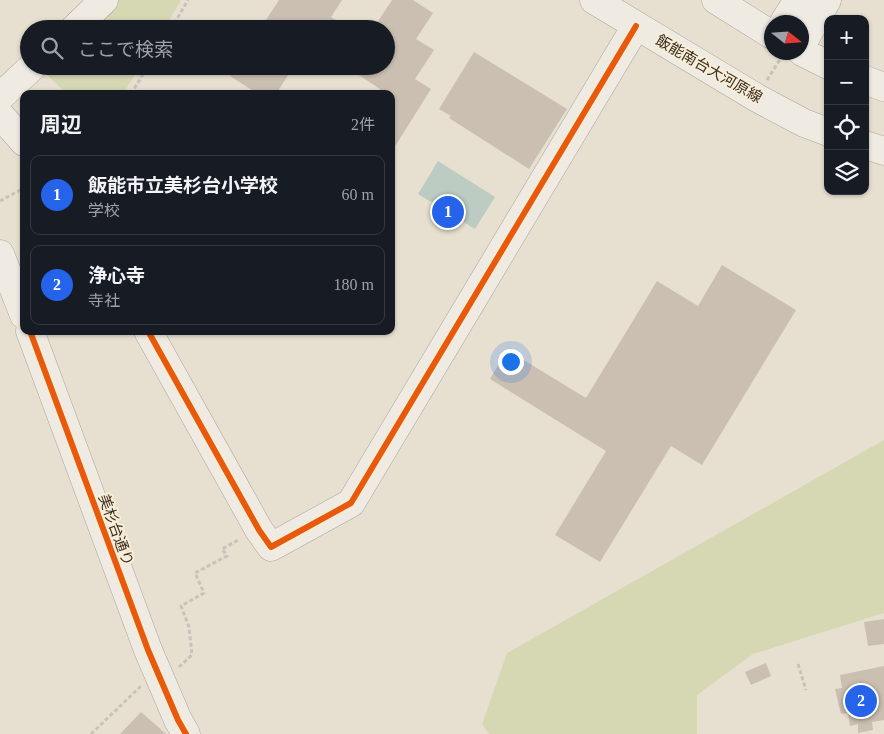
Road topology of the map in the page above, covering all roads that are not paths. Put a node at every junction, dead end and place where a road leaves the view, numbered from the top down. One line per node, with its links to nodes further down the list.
1 (104, 0): 7 (street)
2 (594, 0): 8 (street, 飯能南台大河原線)
3 (716, 0): 9 (street)
4 (798, 0): 6 (street)
5 (827, 0): 10 (street)
6 (788, 15)
7 (83, 20)
8 (636, 26): 18 (street, 飯能南台大河原線); 25 (street)
9 (764, 30)
10 (809, 32)
11 (809, 56): 12 (street)
12 (824, 63)
13 (23, 75): 16 (street)
14 (869, 81): 15 (street)
15 (884, 86)
16 (0, 97)
17 (0, 115): 19 (street)
18 (824, 130)
19 (20, 138)
20 (869, 146): 21 (street)
21 (884, 151)
22 (0, 254): 23 (street)
23 (20, 305)
24 (31, 335): 26 (street, 美杉台通り)
25 (150, 335)
26 (186, 734)

